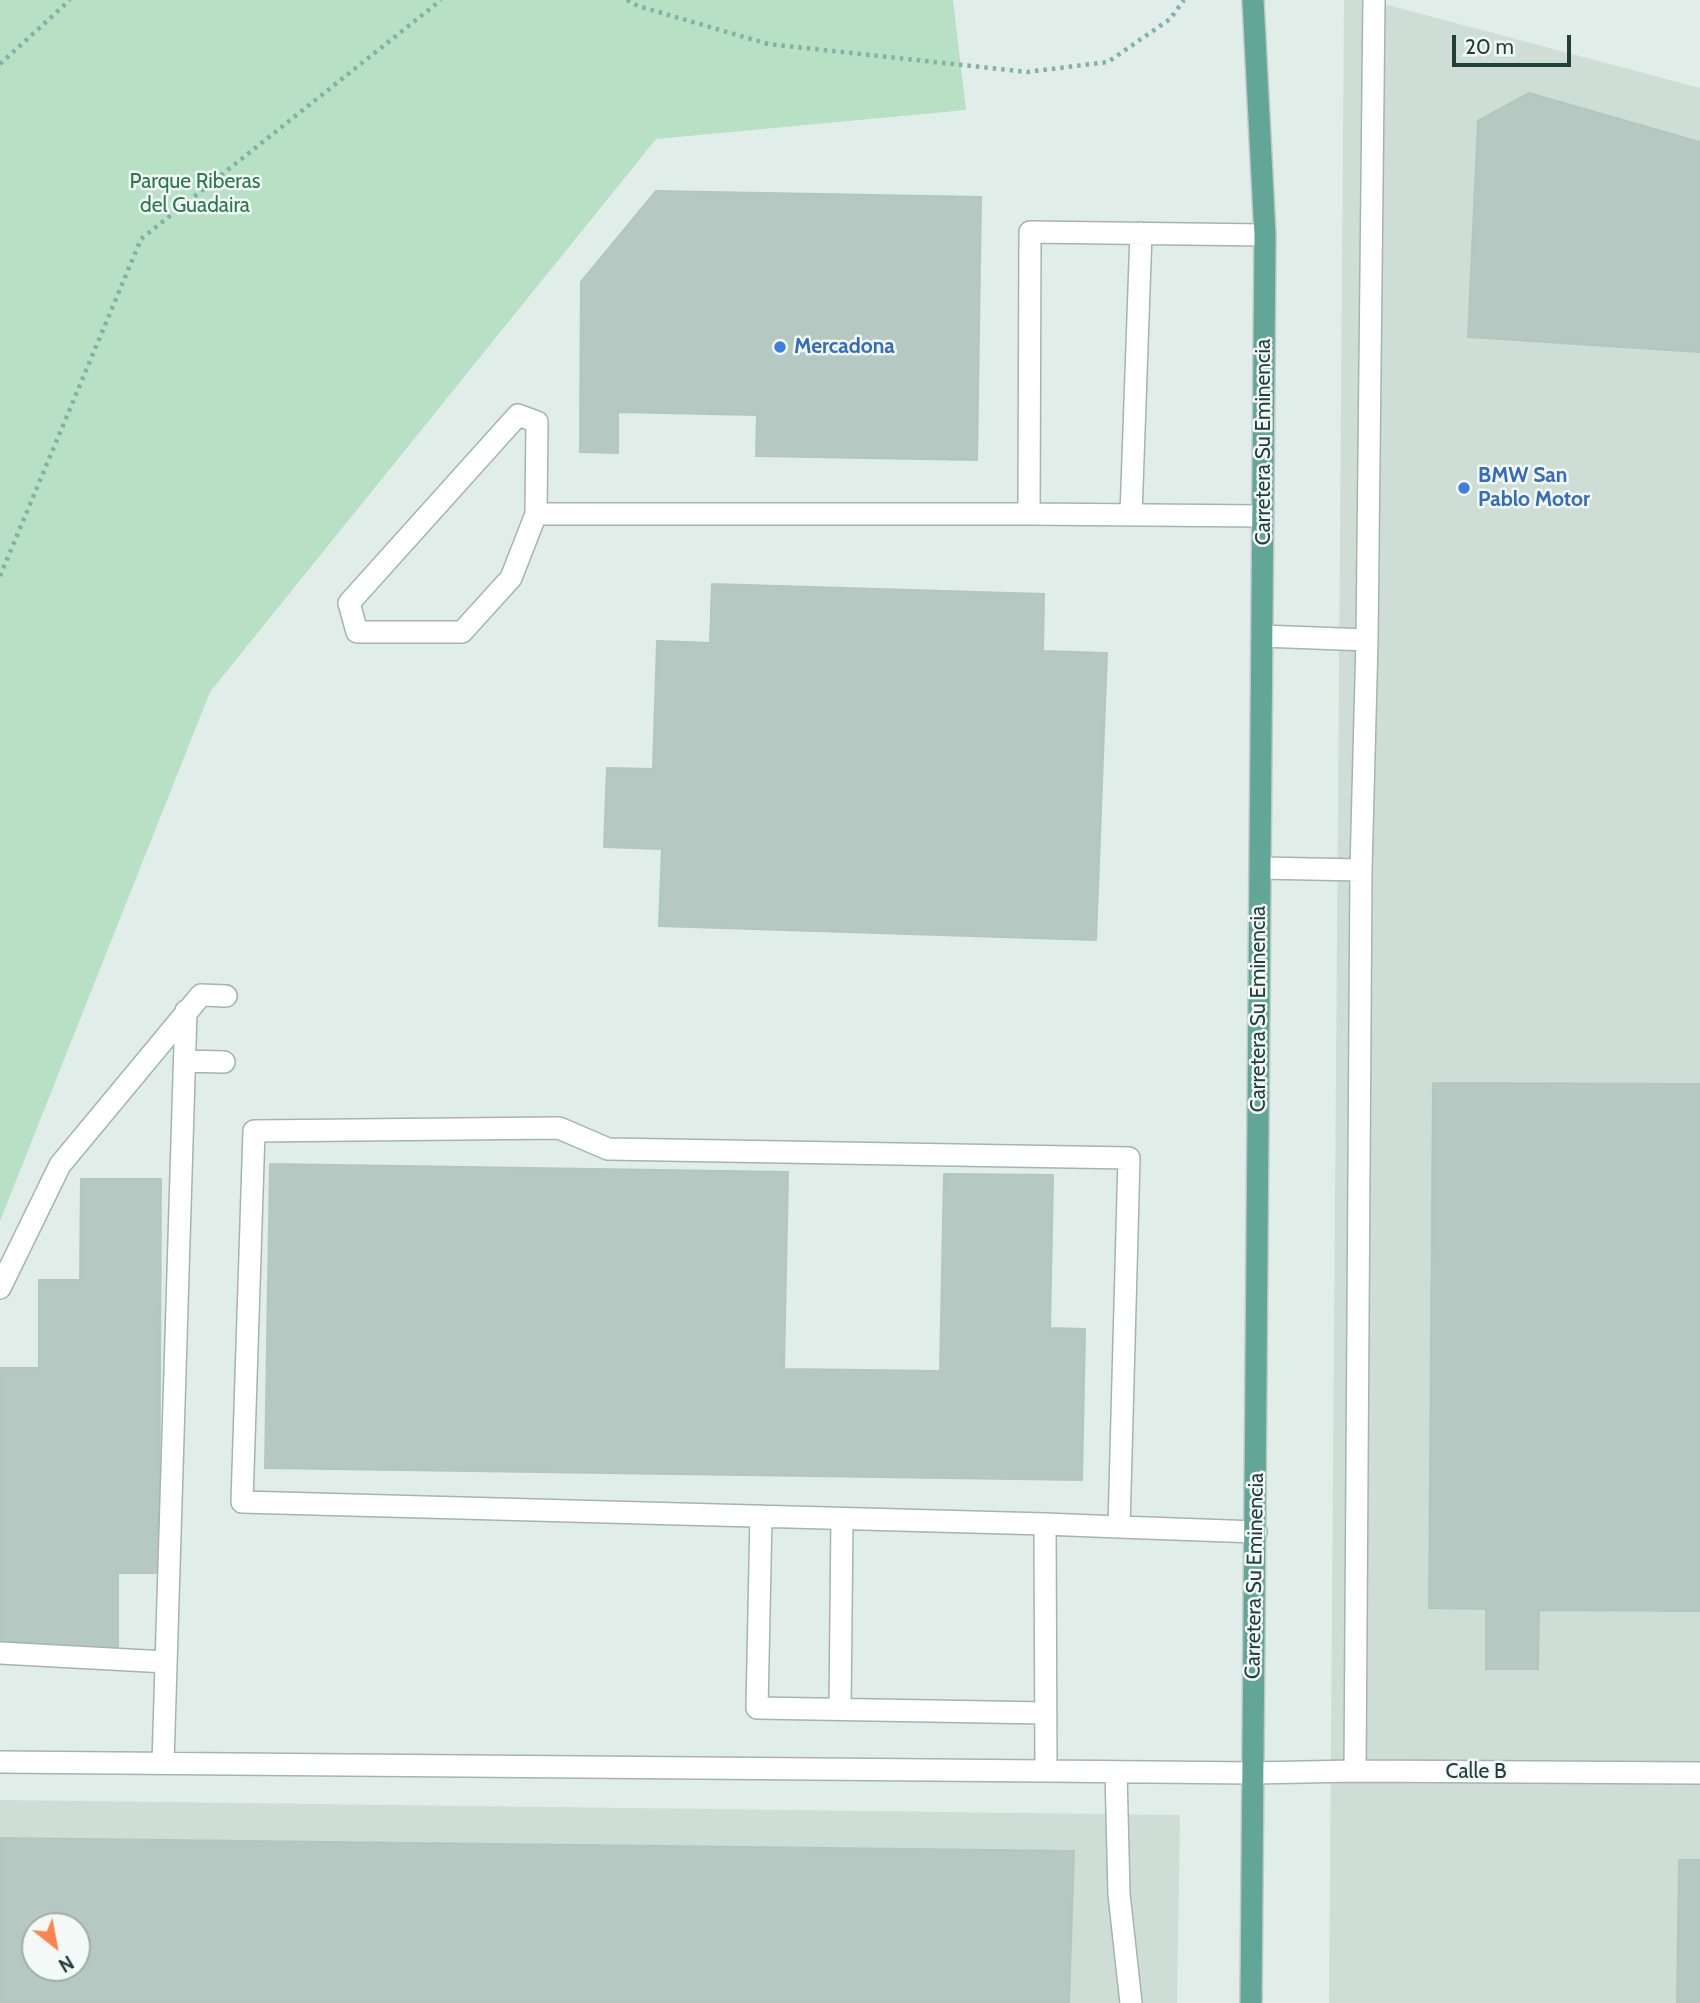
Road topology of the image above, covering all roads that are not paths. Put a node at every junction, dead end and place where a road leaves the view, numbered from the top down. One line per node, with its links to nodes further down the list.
1 (1374, 0): 10 (street)
2 (1254, 5): 4 (main road, Carretera Su Eminencia)
3 (1141, 233): 4 (street); 5 (street); 7 (street)
4 (1265, 235): 8 (main road, Carretera Su Eminencia)
5 (1030, 513): 6 (street); 7 (street)
6 (536, 514): 6 (street)
7 (1131, 514): 8 (street)
8 (1263, 516): 9 (main road, Carretera Su Eminencia)
9 (1262, 636): 10 (street); 11 (main road, Carretera Su Eminencia)
10 (1367, 640): 12 (street)
11 (1261, 868): 12 (street); 22 (main road, Carretera Su Eminencia)
12 (1361, 870): 30 (street)
13 (226, 996): 14 (street)
14 (186, 1011): 15 (street); 17 (street)
15 (184, 1061): 16 (street); 24 (street)
16 (224, 1062)
17 (0, 1288)
18 (761, 1516): 19 (street); 21 (street); 25 (street)
19 (842, 1519): 20 (street); 25 (street)
20 (1045, 1524): 21 (street); 26 (street)
21 (1119, 1528): 22 (street)
22 (1256, 1532): 32 (main road, Carretera Su Eminencia)
23 (0, 1653): 24 (street)
24 (166, 1662): 28 (street)
25 (840, 1709): 26 (street)
26 (1045, 1713): 29 (street)
27 (0, 1762): 28 (street, Calle B)
28 (163, 1763): 29 (street, Calle B)
29 (1046, 1771): 31 (street, Calle B)
30 (1355, 1771): 32 (street, Calle B); 33 (street, Calle B)
31 (1116, 1772): 32 (street, Calle B); 34 (street)
32 (1253, 1773): 35 (main road, Carretera Su Eminencia)
33 (1700, 1773)
34 (1131, 2003)
35 (1251, 2003)

